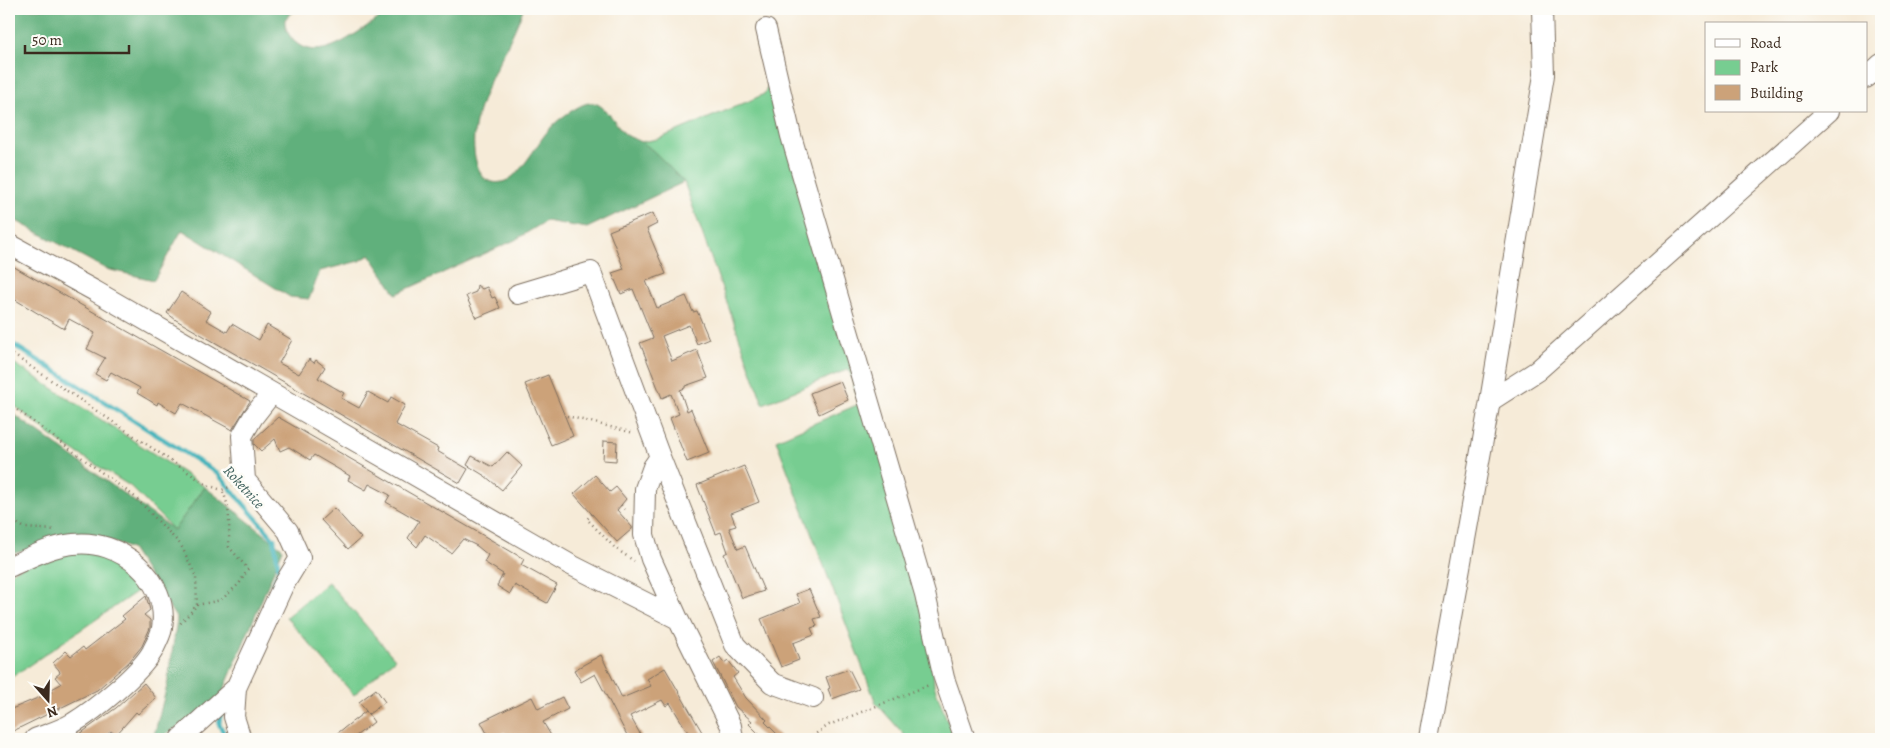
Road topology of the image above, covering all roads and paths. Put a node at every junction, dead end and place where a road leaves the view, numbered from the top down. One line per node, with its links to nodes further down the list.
1 (1542, 9): 10 (street)
2 (766, 29): 21 (street)
3 (1881, 64): 4 (street)
4 (1868, 76)
5 (1828, 112): 10 (street)
6 (9, 244): 9 (street)
7 (518, 294): 13 (street)
8 (9, 352): 18 (path)
9 (271, 394): 19 (street); 22 (street)
10 (1490, 401): 30 (street)
11 (9, 404): 18 (path)
12 (567, 416): 13 (path)
13 (653, 438): 14 (street)
14 (660, 457): 19 (street); 23 (street)
15 (592, 514): 16 (path)
16 (636, 562)
17 (9, 566): 24 (street)
18 (198, 606): 20 (path)
19 (678, 619): 27 (street)
20 (178, 626)
21 (944, 678): 28 (path); 29 (street)
22 (227, 697): 25 (street); 26 (street)
23 (813, 698)
24 (35, 739)
25 (180, 739)
26 (241, 739)
27 (733, 739)
28 (808, 739)
29 (965, 739)
30 (1429, 739)

